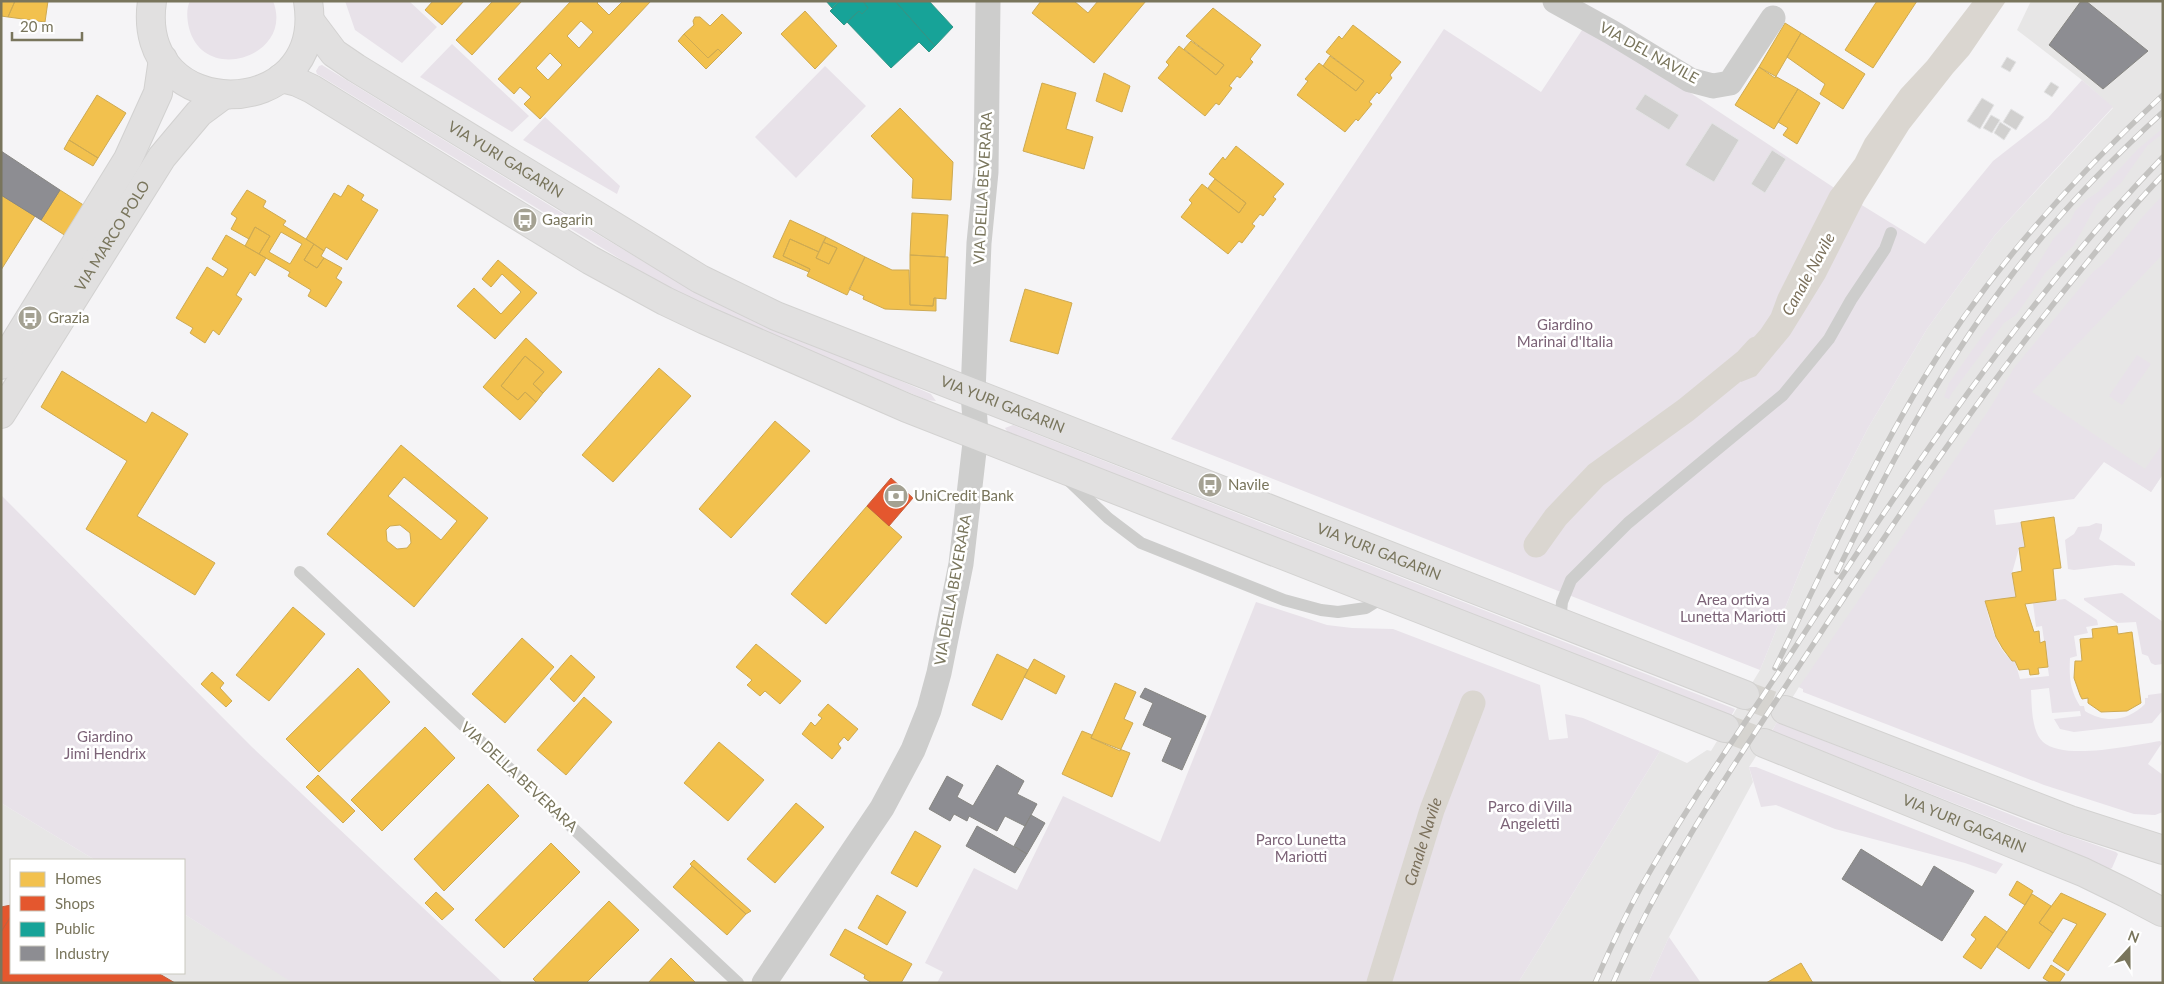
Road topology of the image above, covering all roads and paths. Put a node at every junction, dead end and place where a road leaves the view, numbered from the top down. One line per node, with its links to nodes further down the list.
1 (988, 1): 11 (street, VIA DELLA BEVERARA)
2 (1555, 1): 5 (street, VIA DEL NAVILE)
3 (148, 4): 6 (main road)
4 (309, 11): 7 (main road); 11 (main road, VIA YURI GAGARIN)
5 (1773, 18)
6 (163, 59): 8 (main road); 10 (main road, VIA MARCO POLO)
7 (282, 78): 8 (main road); 13 (main road)
8 (222, 96): 12 (main road, VIA MARCO POLO)
9 (1892, 234): 17 (lane)
10 (1, 365)
11 (973, 393): 13 (street, VIA DELLA BEVERARA); 17 (main road, VIA YURI GAGARIN)
12 (1, 414)
13 (976, 434): 14 (main road); 25 (street, VIA DELLA BEVERARA)
14 (1051, 463): 16 (main road); 16 (lane)
15 (300, 572): 24 (lane, VIA DELLA BEVERARA)
16 (1386, 595): 20 (main road)
17 (1560, 622): 18 (main road, VIA YURI GAGARIN)
18 (1745, 695)
19 (1785, 710): 22 (main road)
20 (1725, 728)
21 (1764, 743): 23 (main road, VIA YURI GAGARIN)
22 (2163, 850)
23 (2162, 908)
24 (738, 983)
25 (764, 983)

